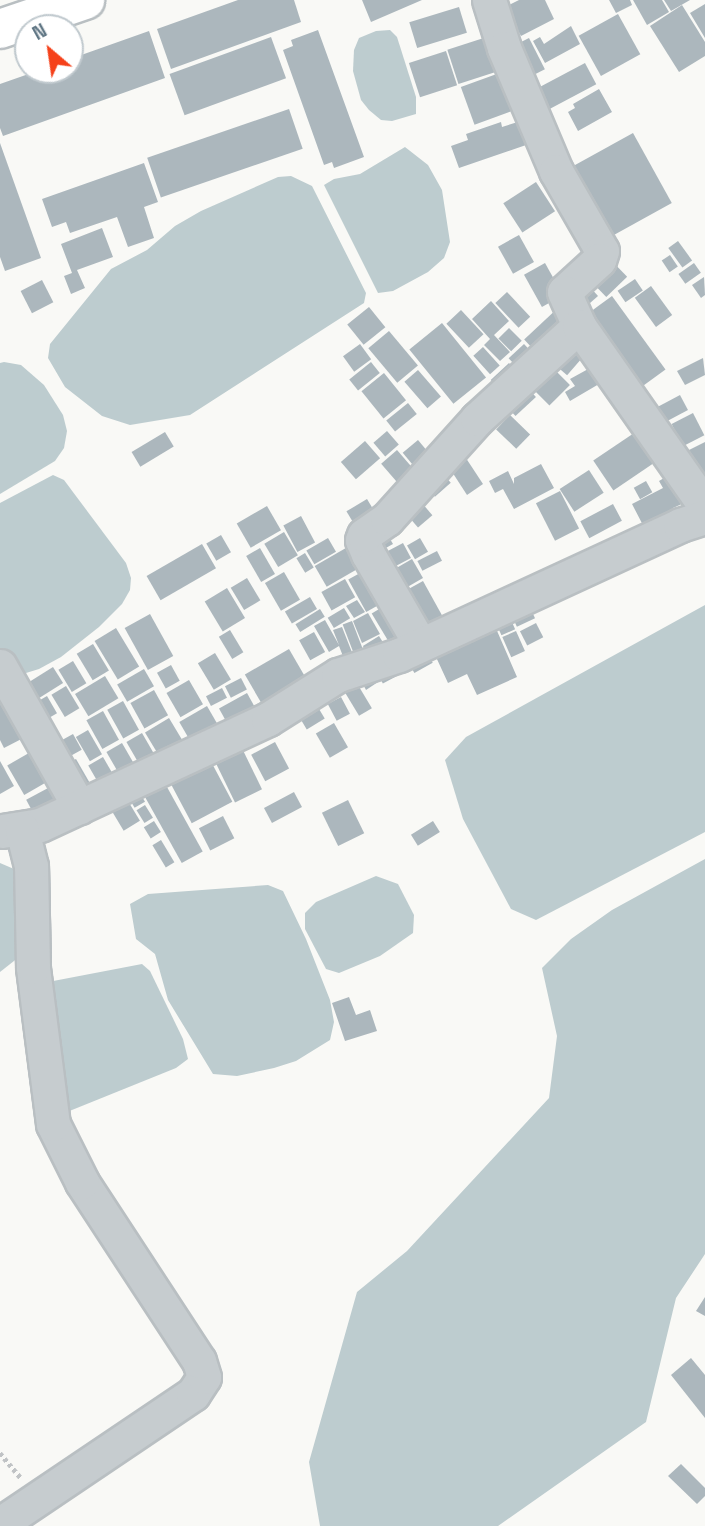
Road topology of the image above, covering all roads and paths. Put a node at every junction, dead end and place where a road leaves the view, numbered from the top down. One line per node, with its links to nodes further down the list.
1 (85, 0): 3 (main road)
2 (489, 0): 4 (street)
3 (0, 29)
4 (579, 326): 5 (street); 7 (street)
5 (705, 506)
6 (705, 517): 7 (street)
7 (420, 644): 9 (street)
8 (0, 666): 9 (street)
9 (79, 807): 10 (street)
10 (11, 830): 11 (street)
11 (0, 1524)

